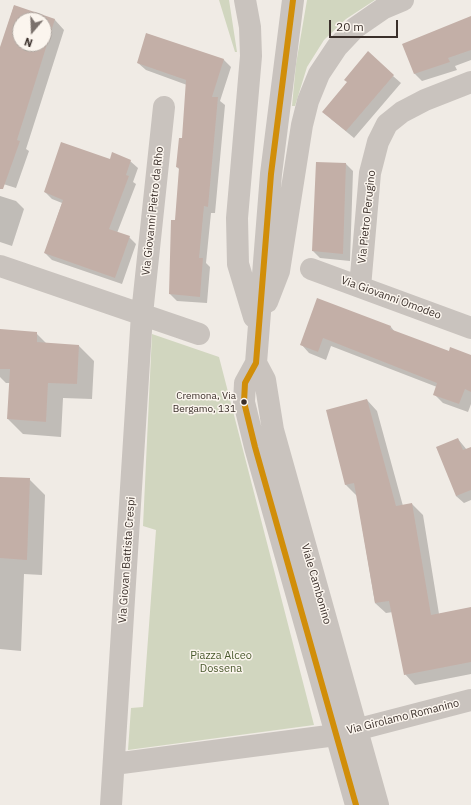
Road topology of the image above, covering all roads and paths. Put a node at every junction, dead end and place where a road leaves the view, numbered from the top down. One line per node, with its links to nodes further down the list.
1 (245, 0): 10 (street)
2 (293, 0): 10 (street, Viale Cambonino)
3 (403, 0): 10 (street)
4 (471, 82): 8 (street, Via Pietro Perugino)
5 (164, 107): 9 (street, Via Giovanni Pietro da Rho)
6 (0, 266): 9 (street)
7 (311, 269): 8 (street, Via Giovanni Omodeo)
8 (360, 287): 11 (street, Via Giovanni Omodeo)
9 (142, 314): 12 (street); 17 (street, Via Giovan Battista Crespi)
10 (258, 328): 13 (street, Viale Cambonino)
11 (471, 328)
12 (200, 334)
13 (256, 363): 15 (street, Viale Cambonino); 16 (street, Viale Cambonino)
14 (471, 700): 15 (street, Via Girolamo Romanino)
15 (357, 729): 16 (street, Via Girolamo Romanino); 20 (street, Viale Cambonino)
16 (336, 735): 17 (street); 19 (street, Viale Cambonino)
17 (114, 764): 18 (street, Via Giovan Battista Crespi)
18 (111, 805)
19 (356, 805)
20 (378, 805)

